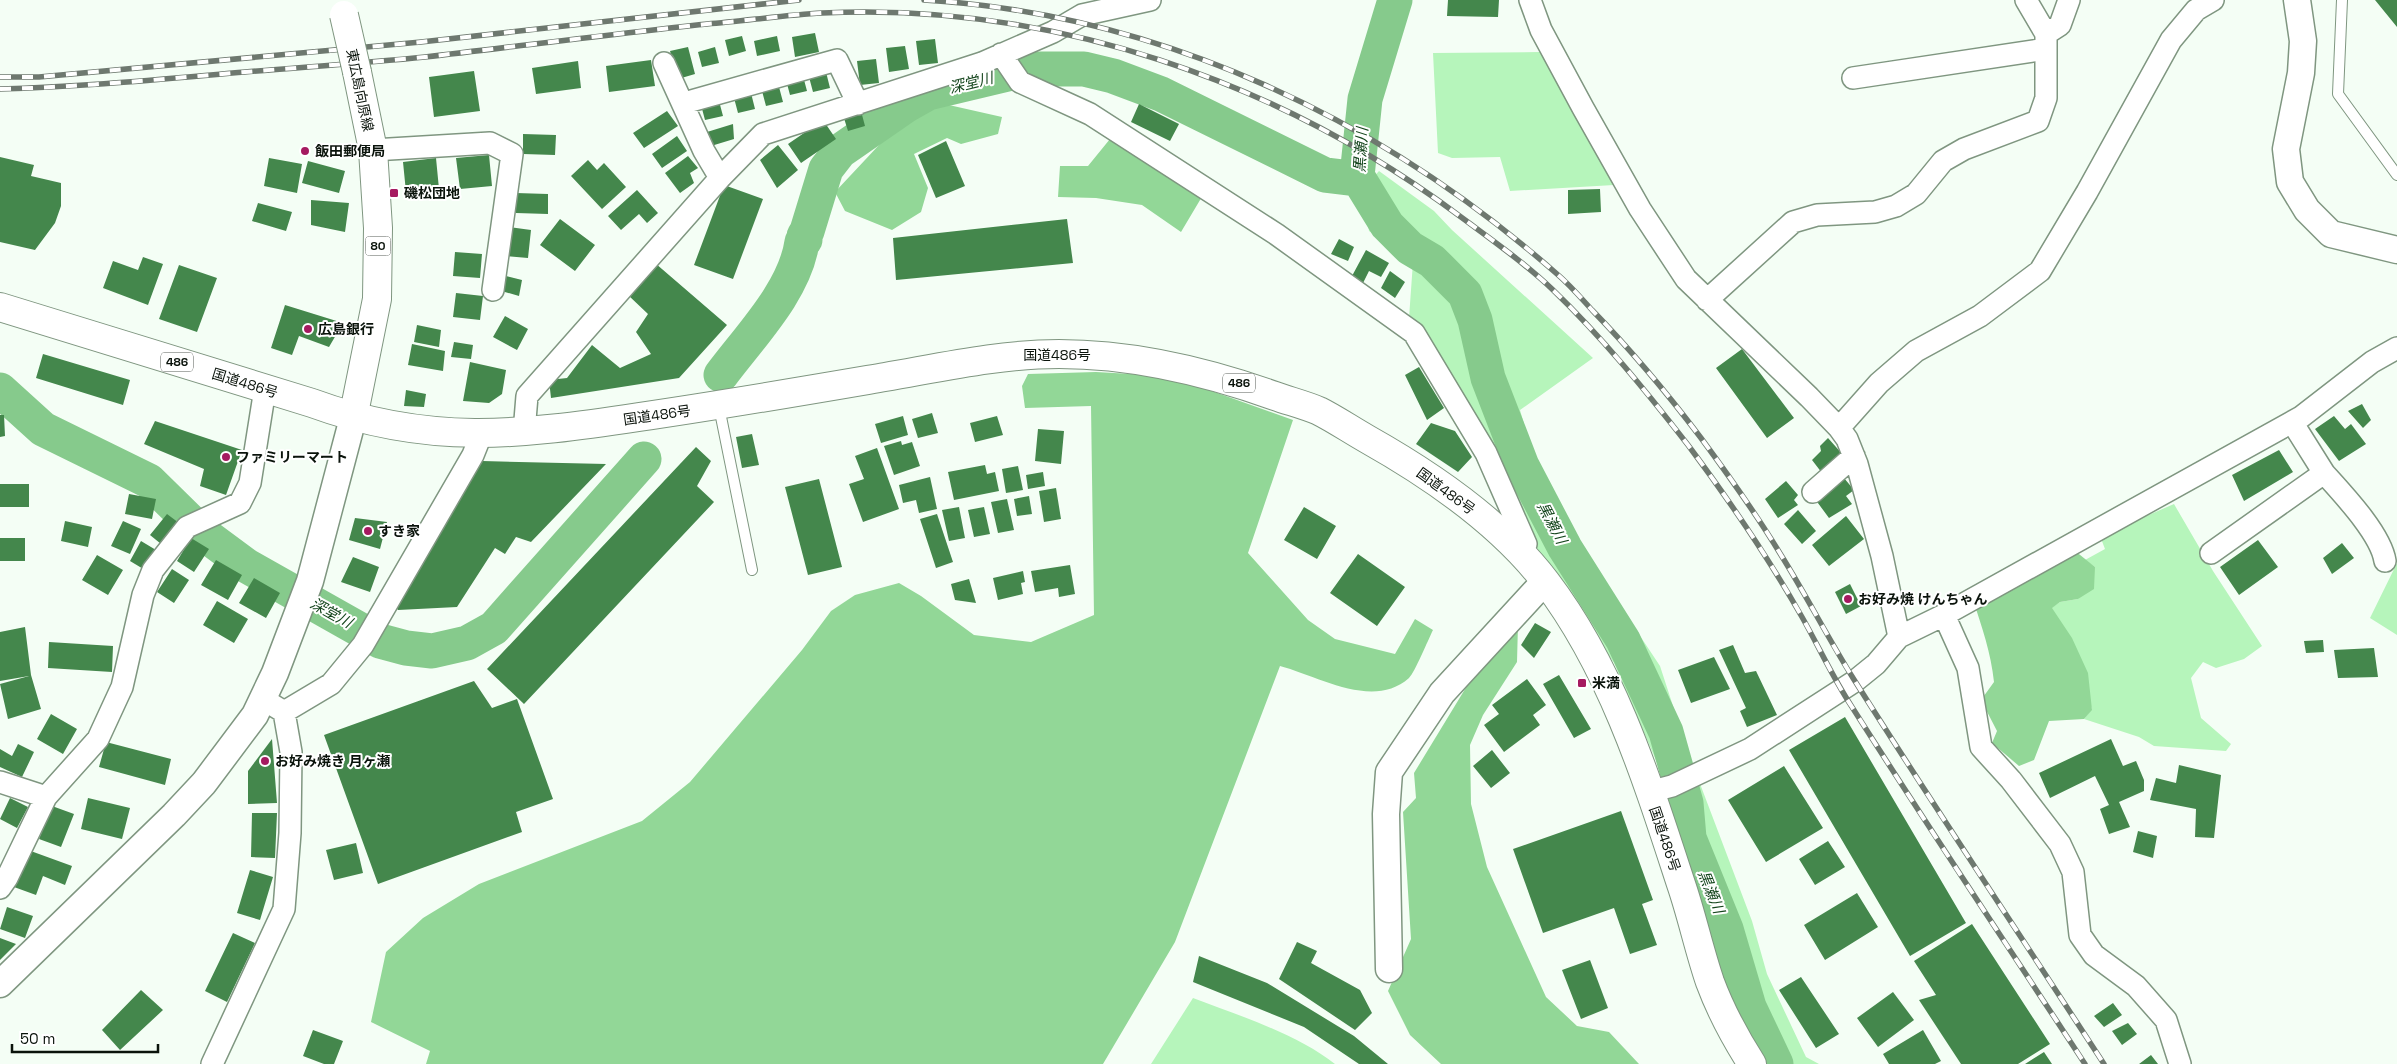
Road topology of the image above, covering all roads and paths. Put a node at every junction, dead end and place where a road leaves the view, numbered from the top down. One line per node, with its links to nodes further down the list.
1 (1150, 0): 10 (street)
2 (1530, 0): 20 (street)
3 (2026, 0): 9 (street)
4 (2069, 0): 9 (street)
5 (2213, 0): 27 (street)
6 (2297, 0): 18 (street)
7 (2342, 0): 16 (lane)
8 (343, 8): 15 (main road, 東広島向原線 / 80, bridge)
9 (2046, 41): 12 (street); 20 (street)
10 (1005, 59): 14 (street); 34 (street)
11 (664, 63): 13 (street)
12 (1853, 78)
13 (684, 104): 14 (street); 17 (street)
14 (858, 104): 17 (street)
15 (373, 150): 19 (street); 25 (main road, 東広島向原線 / 80)
16 (2397, 175)
17 (720, 178): 28 (street)
18 (2397, 250)
19 (493, 290)
20 (1707, 300): 27 (street)
21 (0, 307): 23 (main road, 国道486号 / 486)
22 (2397, 348): 26 (street)
23 (265, 389): 25 (main road, 国道486号 / 486); 43 (street)
24 (719, 406): 28 (main road, 国道486号 / 486); 34 (main road, 国道486号 / 486); 36 (lane)
25 (353, 418): 29 (main road, 国道486号 / 486); 40 (street)
26 (2292, 422): 31 (street); 38 (street)
27 (1839, 428): 30 (street)
28 (524, 432): 29 (main road, 国道486号 / 486)
29 (481, 435): 40 (street)
30 (1854, 456): 32 (street); 39 (street)
31 (2324, 473): 33 (street); 35 (street)
32 (1813, 492)
33 (2211, 553)
34 (1520, 554): 37 (main road, 国道486号 / 486)
35 (2385, 561)
36 (752, 570)
37 (1545, 581): 42 (main road, 国道486号 / 486); 45 (street)
38 (1944, 616): 39 (street); 49 (street)
39 (1900, 638): 42 (street)
40 (273, 705): 46 (street); 47 (street)
41 (0, 782): 43 (street)
42 (1660, 789): 48 (main road, 国道486号 / 486)
43 (46, 797): 44 (street)
44 (0, 888)
45 (1389, 969)
46 (0, 984)
47 (212, 1064)
48 (1752, 1064)
49 (2180, 1064)

